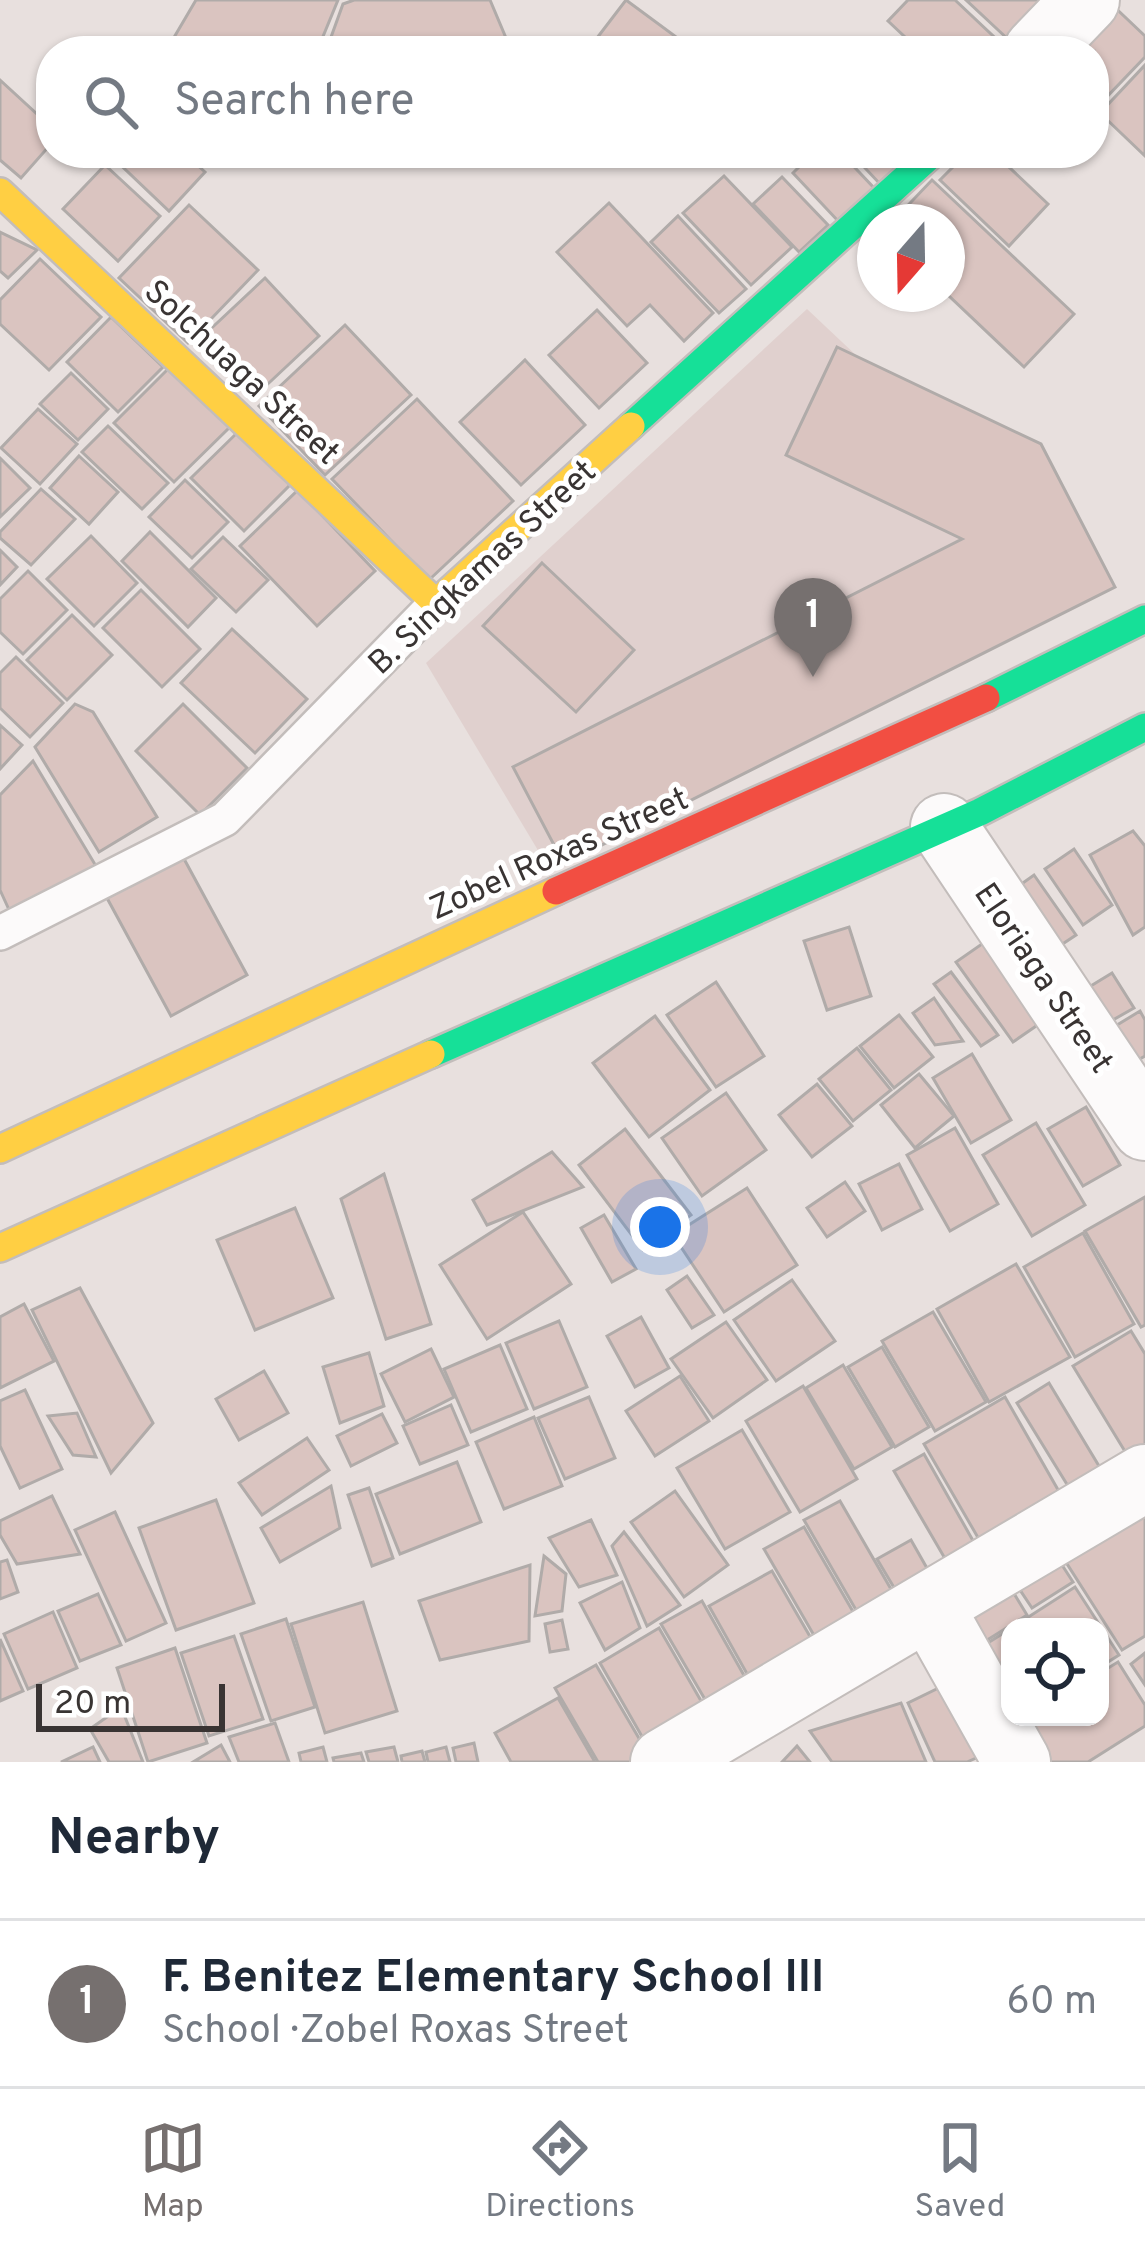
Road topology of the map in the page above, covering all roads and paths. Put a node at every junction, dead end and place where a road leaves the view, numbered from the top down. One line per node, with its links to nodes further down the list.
1 (1086, 0): 2 (street)
2 (1051, 36)
3 (916, 168): 5 (main road, B. Singkamas Street)
4 (0, 192): 5 (main road, Solchuaga Street)
5 (436, 603): 9 (lane, B. Singkamas Street)
6 (1145, 619): 11 (main road, Zobel Roxas Street)
7 (1145, 727): 8 (main road)
8 (944, 827): 10 (street, Eloriaga Street); 12 (main road)
9 (0, 933)
10 (1145, 1127)
11 (0, 1149)
12 (0, 1248)
13 (1145, 1478): 14 (street)
14 (930, 1607): 15 (street); 16 (street)
15 (664, 1762)
16 (1017, 1762)

